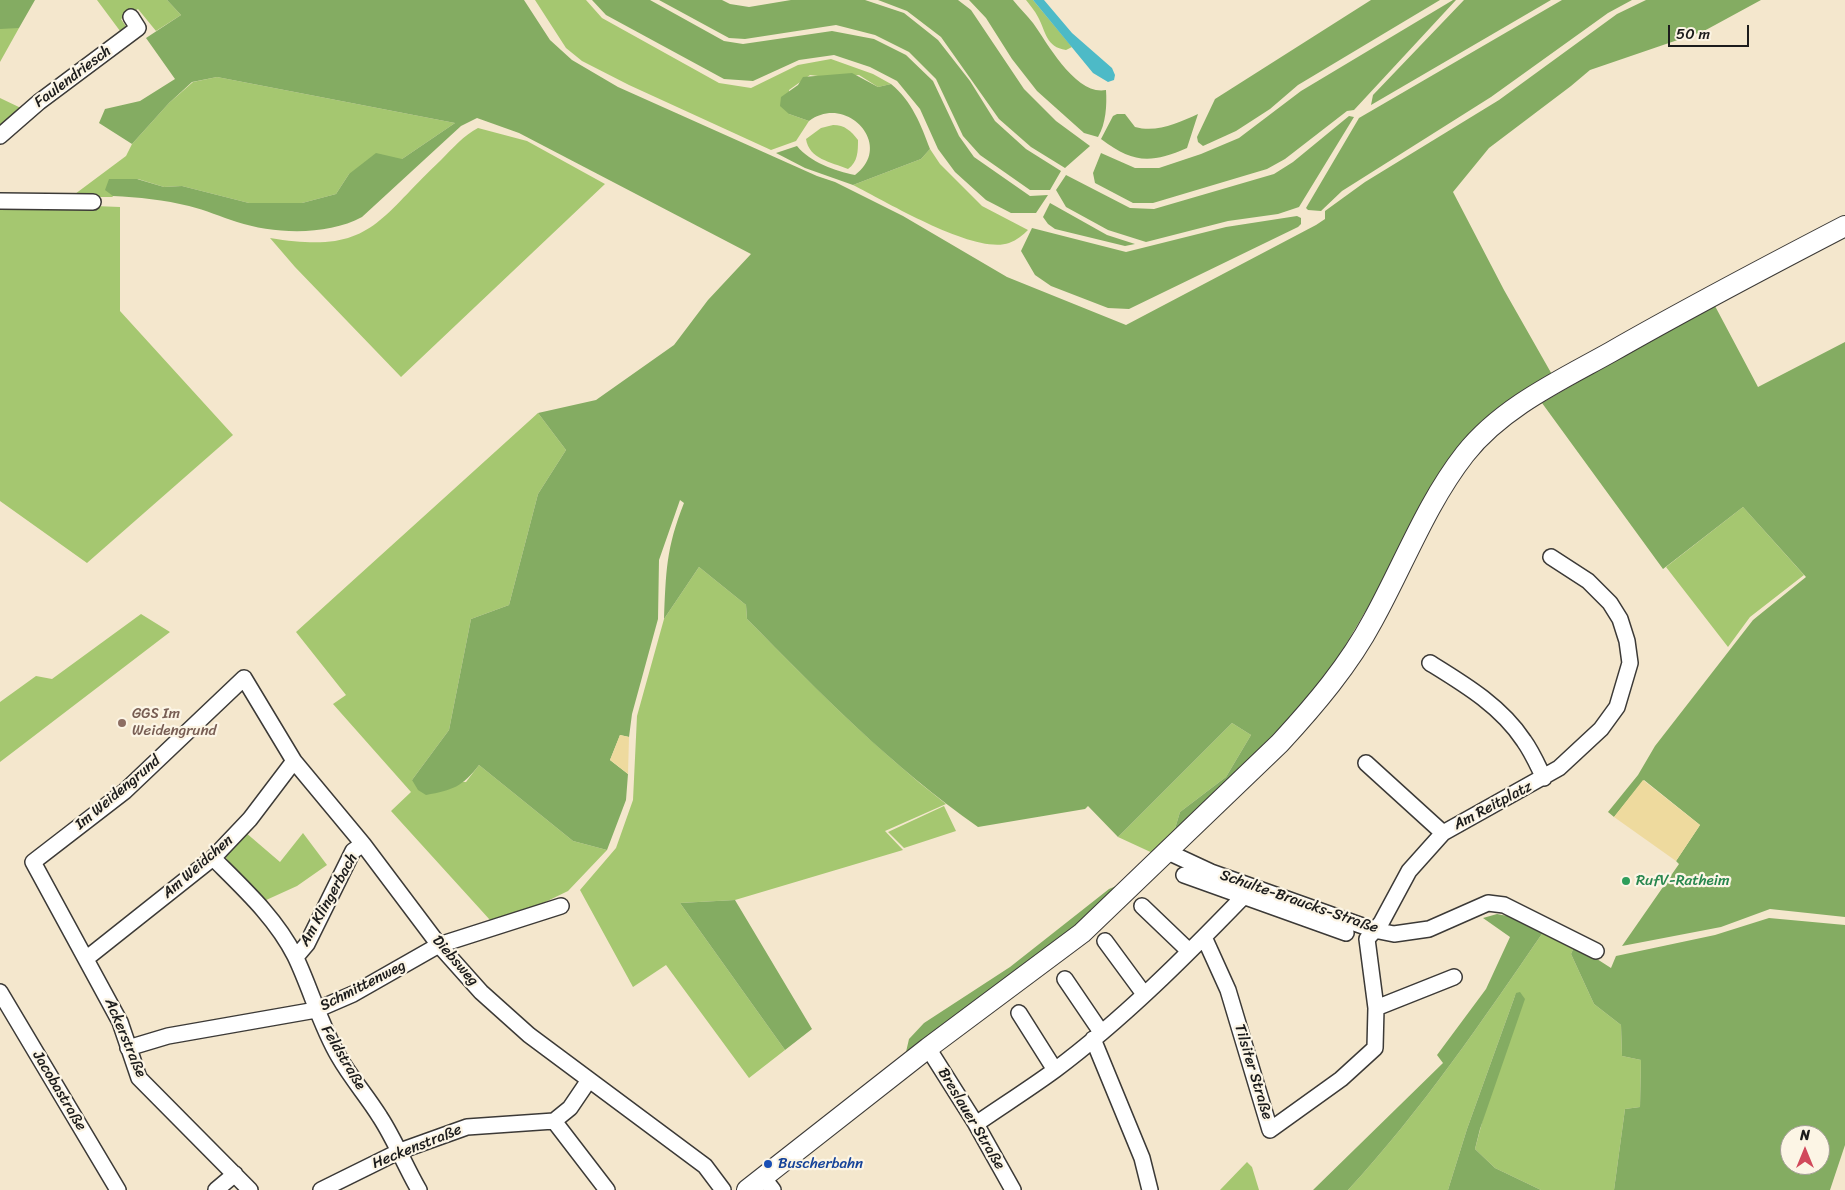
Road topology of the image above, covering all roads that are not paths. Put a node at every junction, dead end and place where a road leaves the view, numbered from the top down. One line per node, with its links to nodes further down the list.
1 (131, 17): 2 (street, Faulendriesch)
2 (0, 136)
3 (0, 201): 4 (street)
4 (93, 202)
5 (1845, 226): 14 (main road)
6 (1551, 557): 11 (street, Am Reitplatz)
7 (1430, 663): 11 (street, Am Reitplatz)
8 (244, 678): 9 (street, Diebsweg); 16 (street, Im Weidengrund)
9 (294, 761): 13 (street, Diebsweg); 15 (street, Am Weidchen)
10 (1366, 763): 12 (street, Am Reitplatz)
11 (1544, 778): 12 (street, Am Reitplatz)
12 (1443, 833): 21 (street, Am Reitplatz)
13 (362, 844): 25 (street, Diebsweg); 28 (street, Am Klingerbach)
14 (1168, 852): 21 (street, Schulte-Braucks-Straße); 39 (main road)
15 (213, 858): 28 (street, Feldstraße); 29 (street, Am Weidchen)
16 (33, 862): 29 (street, Ackerstraße)
17 (1184, 876): 18 (street)
18 (1243, 897): 22 (street); 23 (street)
19 (560, 906): 25 (street, Schmittenweg)
20 (1142, 906): 26 (street)
21 (1374, 930): 27 (street, Schulte-Braucks-Straße); 34 (street, Tilsiter Straße)
22 (1346, 934)
23 (1204, 937): 26 (street); 34 (street, Tilsiter Straße)
24 (1105, 941): 33 (street)
25 (439, 945): 35 (street, Schmittenweg); 41 (street, Diebsweg)
26 (1189, 951): 33 (street)
27 (1596, 951)
28 (296, 957): 35 (street, Feldstraße)
29 (87, 958): 38 (street, Ackerstraße)
30 (1454, 977): 34 (street)
31 (1065, 979): 37 (street)
32 (0, 992): 47 (street, Jacobastraße)
33 (1144, 994): 37 (street)
34 (1376, 1008)
35 (316, 1010): 38 (street, Schmittenweg); 44 (street, Feldstraße)
36 (1019, 1013): 40 (street)
37 (1097, 1036): 40 (street); 56 (street)
38 (128, 1048): 45 (street, Ackerstraße)
39 (928, 1048): 43 (street, Breslauer Straße); 46 (main road)
40 (1055, 1070): 43 (street)
41 (589, 1080): 42 (street); 53 (street, Diebsweg)
42 (554, 1122): 44 (street, Heckenstraße); 52 (street)
43 (976, 1124): 55 (street, Breslauer Straße)
44 (400, 1151): 50 (street, Heckenstraße); 51 (street, Feldstraße)
45 (235, 1174): 48 (street); 49 (street, Ackerstraße)
46 (768, 1183): 54 (main road)
47 (118, 1190)
48 (216, 1190)
49 (250, 1190)
50 (321, 1190)
51 (419, 1190)
52 (607, 1190)
53 (723, 1190)
54 (747, 1190)
55 (1013, 1190)
56 (1150, 1190)

